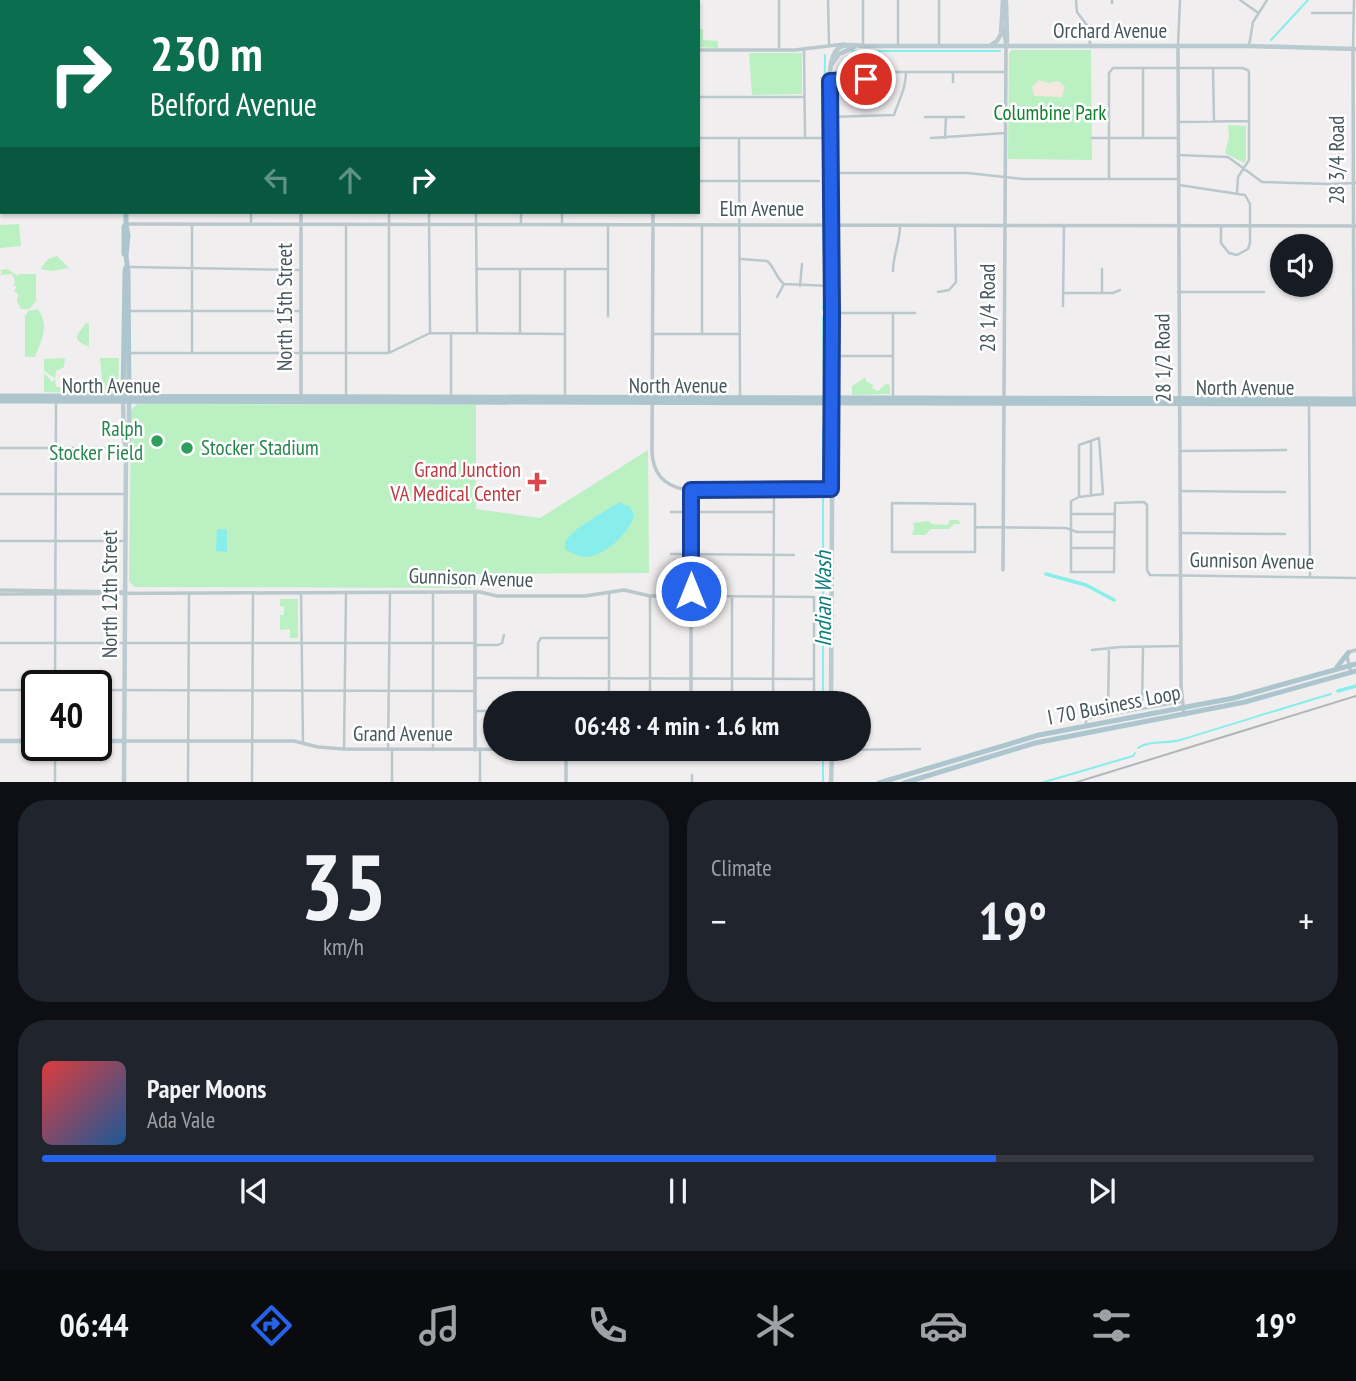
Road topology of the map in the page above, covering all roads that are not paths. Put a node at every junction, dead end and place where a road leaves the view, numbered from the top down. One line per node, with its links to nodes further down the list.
1 (779, 0): 28 (street)
2 (828, 0): 15 (street)
3 (863, 0): 17 (street)
4 (898, 0): 18 (street)
5 (939, 0): 19 (street)
6 (1076, 0): 24 (street)
7 (1180, 0): 22 (street, 28 1/2 Road)
8 (1240, 0): 12 (street)
9 (1267, 0): 12 (street)
10 (1354, 0): 14 (street, 28 3/4 Road)
11 (1004, 2): 20 (main road); 21 (main road, 28 1/4 Road)
12 (1258, 12): 23 (street)
13 (1312, 13): 14 (street)
14 (1354, 13): 26 (street, 28 3/4 Road)
15 (829, 44): 16 (street, Orchard Avenue); 25 (street, Orchard Avenue); 29 (street)
16 (855, 44): 17 (main road, Orchard Avenue); 29 (main road)
17 (863, 46): 18 (main road, Orchard Avenue); 30 (main road, Orchard Avenue)
18 (898, 46): 19 (main road, Orchard Avenue)
19 (939, 46): 20 (main road, Orchard Avenue)
20 (983, 46): 21 (main road, Orchard Avenue)
21 (1006, 46): 24 (main road, Orchard Avenue); 37 (street, 28 1/4 Road)
22 (1178, 46): 23 (main road, Orchard Avenue); 24 (main road, Orchard Avenue); 32 (street, 28 1/2 Road)
23 (1249, 46): 26 (main road, Orchard Avenue)
24 (1090, 47)
25 (803, 49): 28 (street, Orchard Avenue); 41 (street)
26 (1355, 49): 60 (street, 28 3/4 Road)
27 (700, 50): 28 (street, Orchard Avenue)
28 (779, 50)
29 (835, 50): 30 (street, Orchard Avenue); 31 (main road)
30 (844, 50): 31 (main road)
31 (830, 65): 38 (main road)
32 (1178, 67): 33 (street); 34 (street); 47 (street, 28 1/2 Road)
33 (1143, 68): 57 (street); 58 (street)
34 (1213, 68): 46 (street); 48 (street)
35 (906, 72): 36 (street); 38 (street); 42 (street)
36 (953, 72): 37 (street); 39 (street)
37 (1005, 72): 49 (street, 28 1/4 Road)
38 (830, 81): 42 (main road)
39 (953, 82)
40 (700, 97): 41 (street)
41 (804, 97): 52 (street)
42 (830, 117): 63 (main road)
43 (925, 117): 44 (street)
44 (946, 117): 45 (street); 55 (street)
45 (964, 117)
46 (1249, 121): 48 (street); 62 (street)
47 (1178, 122): 48 (street); 59 (street, 28 1/2 Road)
48 (1214, 122)
49 (1005, 132): 55 (street); 64 (street, 28 1/4 Road)
50 (700, 138): 51 (street)
51 (739, 138): 52 (street); 68 (street)
52 (805, 138): 53 (street)
53 (822, 138)
54 (931, 138): 55 (street)
55 (945, 138)
56 (1092, 138): 57 (street)
57 (1110, 138): 58 (street); 66 (street)
58 (1143, 138): 59 (street)
59 (1178, 138): 61 (street, 28 1/2 Road)
60 (1355, 139): 70 (street, 28 3/4 Road)
61 (1178, 155): 62 (street); 65 (street, 28 1/2 Road)
62 (1243, 168): 70 (street); 72 (street)
63 (830, 173): 64 (street); 96 (main road)
64 (1004, 178): 66 (street); 98 (street, 28 1/4 Road)
65 (1178, 178): 66 (street); 71 (street, 28 1/2 Road)
66 (1110, 179)
67 (700, 181): 68 (street)
68 (739, 181): 69 (street); 95 (street)
69 (818, 181)
70 (1355, 183): 104 (street, 28 3/4 Road)
71 (1178, 185): 72 (street); 101 (street, 28 1/2 Road)
72 (1237, 192): 103 (street)
73 (127, 214): 82 (main road, North 12th Street)
74 (251, 214): 84 (street)
75 (301, 214): 86 (street, North 15th Street)
76 (389, 214): 87 (street)
77 (429, 214): 88 (street)
78 (476, 214): 89 (street)
79 (521, 214): 90 (street)
80 (562, 214): 91 (street)
81 (653, 214): 93 (street)
82 (126, 224): 83 (street, Elm Avenue); 107 (main road, North 12th Street)
83 (192, 224): 84 (street, Elm Avenue); 108 (street)
84 (251, 224): 86 (street, Elm Avenue)
85 (346, 224): 86 (street, Elm Avenue); 87 (street, Elm Avenue); 145 (street)
86 (301, 225): 114 (street, North 15th Street)
87 (389, 225): 88 (street, Elm Avenue); 146 (street)
88 (429, 225): 89 (street, Elm Avenue); 134 (street)
89 (476, 225): 90 (street, Elm Avenue); 109 (street)
90 (521, 225): 91 (street, Elm Avenue)
91 (562, 225): 92 (street, Elm Avenue)
92 (608, 225): 93 (street, Elm Avenue); 112 (street)
93 (653, 225): 94 (street, Elm Avenue); 139 (street)
94 (702, 225): 95 (street, Elm Avenue); 140 (street)
95 (739, 225): 96 (street, Elm Avenue); 105 (street)
96 (830, 225): 100 (street, Elm Avenue); 118 (main road)
97 (955, 225): 98 (street, Elm Avenue); 100 (street, Elm Avenue); 120 (street)
98 (1004, 225): 99 (street, Elm Avenue); 167 (street, 28 1/4 Road)
99 (1064, 225): 101 (street, Elm Avenue); 123 (street)
100 (900, 226): 115 (street)
101 (1178, 226): 102 (street, Elm Avenue); 121 (street, 28 1/2 Road)
102 (1221, 226): 103 (street, Elm Avenue); 103 (street)
103 (1250, 226): 104 (street, Elm Avenue)
104 (1355, 226): 177 (street, 28 3/4 Road)
105 (741, 259): 116 (street); 141 (street)
106 (802, 264): 117 (street)
107 (126, 267): 108 (street); 127 (main road, North 12th Street)
108 (192, 267): 114 (street); 128 (street)
109 (477, 269): 110 (street); 136 (street)
110 (520, 269): 111 (street); 137 (street)
111 (565, 269): 112 (street); 138 (street)
112 (608, 269): 133 (street)
113 (1102, 269): 124 (street)
114 (301, 270): 129 (street, North 15th Street)
115 (893, 271)
116 (784, 284): 117 (street); 125 (street)
117 (800, 286): 118 (street)
118 (832, 286): 130 (main road)
119 (1120, 290): 124 (street)
120 (938, 292)
121 (1178, 292): 122 (street); 174 (street, 28 1/2 Road)
122 (1264, 292)
123 (1063, 293): 124 (street); 126 (street)
124 (1102, 293)
125 (777, 296)
126 (1063, 306)
127 (126, 311): 128 (street); 142 (main road, North 12th Street)
128 (192, 311): 129 (street); 143 (street)
129 (301, 311): 144 (street, North 15th Street)
130 (832, 313): 131 (street); 147 (main road)
131 (893, 313): 132 (street); 148 (street)
132 (915, 313)
133 (608, 316)
134 (430, 333): 135 (street); 146 (street)
135 (451, 333): 136 (street); 156 (street)
136 (477, 333): 137 (street)
137 (520, 334): 138 (street)
138 (565, 334): 159 (street)
139 (653, 334): 140 (street); 160 (street)
140 (702, 334): 141 (street)
141 (740, 334): 162 (street)
142 (126, 353): 143 (street); 153 (main road, North 12th Street)
143 (192, 353): 144 (street)
144 (301, 353): 145 (street); 154 (street, North 15th Street)
145 (346, 353): 146 (street); 155 (street)
146 (389, 353)
147 (831, 356): 148 (street); 164 (main road)
148 (893, 356): 165 (street)
149 (39, 396): 150 (main road, North Avenue); 152 (main road, North Avenue); 170 (main road)
150 (73, 396): 153 (main road, North Avenue); 171 (main road)
151 (239, 396): 153 (main road, North Avenue); 154 (main road, North Avenue); 172 (main road)
152 (0, 399): 170 (main road, North Avenue)
153 (126, 399): 171 (main road, North Avenue); 172 (main road, North Avenue); 182 (main road, North 12th Street)
154 (301, 399): 155 (main road, North Avenue); 172 (main road, North Avenue)
155 (346, 399): 156 (main road, North Avenue)
156 (451, 399): 157 (main road, North Avenue); 157 (main road, North Avenue)
157 (482, 399): 158 (main road, North Avenue); 158 (main road, North Avenue)
158 (529, 399): 159 (main road, North Avenue); 159 (main road, North Avenue)
159 (565, 399): 160 (main road, North Avenue); 160 (main road, North Avenue)
160 (653, 399): 162 (main road, North Avenue); 187 (street)
161 (1328, 399): 176 (main road, North Avenue); 177 (main road, North Avenue); 178 (main road)
162 (740, 400): 163 (main road, North Avenue); 163 (main road, North Avenue)
163 (784, 400): 164 (main road, North Avenue); 164 (main road, North Avenue)
164 (831, 400): 165 (main road, North Avenue); 165 (main road, North Avenue); 186 (main road)
165 (894, 400): 166 (main road, North Avenue); 166 (main road, North Avenue)
166 (941, 400): 167 (main road, North Avenue)
167 (1004, 400): 168 (main road, North Avenue); 168 (main road, North Avenue); 201 (street, 28 1/4 Road)
168 (1048, 400): 169 (main road, North Avenue); 169 (main road, North Avenue)
169 (1090, 400): 173 (main road, North Avenue); 173 (main road, North Avenue)
170 (15, 401): 171 (main road, North Avenue)
171 (56, 401): 181 (street)
172 (214, 401)
173 (1134, 401): 174 (main road, North Avenue); 174 (main road, North Avenue)
174 (1179, 401): 175 (main road, North Avenue); 175 (main road, North Avenue); 184 (street, 28 1/2 Road)
175 (1227, 401): 176 (main road, North Avenue); 176 (main road, North Avenue)
176 (1264, 401): 178 (main road, North Avenue)
177 (1355, 401): 178 (main road, North Avenue)
178 (1309, 404): 217 (street)
179 (1091, 441): 193 (street); 193 (street); 194 (street)
180 (0, 447): 181 (street)
181 (56, 448): 182 (street); 191 (street)
182 (126, 448): 192 (main road, North 12th Street)
183 (1286, 450): 184 (street)
184 (1180, 451): 188 (street, 28 1/2 Road)
185 (774, 489): 186 (street); 187 (street); 197 (street)
186 (831, 489): 281 (main road)
187 (691, 490): 196 (street)
188 (1180, 491): 189 (street); 204 (street, 28 1/2 Road)
189 (1285, 492)
190 (0, 494): 191 (street)
191 (55, 494): 192 (street); 207 (street)
192 (126, 494): 208 (main road, North 12th Street)
193 (1091, 495): 194 (street)
194 (1079, 497): 198 (street)
195 (671, 512): 196 (street)
196 (691, 512): 197 (street); 212 (street)
197 (774, 512): 213 (street)
198 (1071, 514): 199 (street); 202 (street)
199 (1114, 514): 203 (street); 216 (street, Gunnison Avenue)
200 (975, 527): 200 (street); 201 (street)
201 (1003, 527): 202 (street); 215 (street, 28 1/4 Road)
202 (1071, 529): 203 (street); 209 (street)
203 (1114, 532): 210 (street)
204 (1180, 533): 205 (street); 216 (street, 28 1/2 Road)
205 (1284, 534)
206 (0, 541): 207 (street)
207 (55, 541): 208 (street); 220 (street)
208 (126, 541): 221 (main road, North 12th Street)
209 (1071, 548): 210 (street); 210 (street)
210 (1114, 548)
211 (671, 554): 212 (street)
212 (691, 555): 213 (street); 231 (street)
213 (774, 555): 214 (street); 233 (street)
214 (794, 555)
215 (1003, 570)
216 (1180, 575): 217 (street, Gunnison Avenue); 247 (street, 28 1/2 Road)
217 (1310, 577): 218 (street, Gunnison Avenue)
218 (1356, 578)
219 (0, 592): 220 (street, Gunnison Avenue)
220 (55, 592): 221 (street, Gunnison Avenue); 237 (street)
221 (125, 592): 222 (street, Gunnison Avenue); 238 (main road, North 12th Street)
222 (189, 592): 228 (street, Gunnison Avenue); 239 (street)
223 (301, 592): 224 (street, Gunnison Avenue); 228 (street, Gunnison Avenue); 241 (street)
224 (346, 592): 225 (street, Gunnison Avenue); 242 (street)
225 (390, 592): 226 (street, Gunnison Avenue); 243 (street)
226 (433, 592): 227 (street, Gunnison Avenue); 244 (street)
227 (475, 592): 229 (street, Gunnison Avenue); 245 (street)
228 (253, 593): 240 (street)
229 (609, 593): 230 (street, Gunnison Avenue); 235 (street)
230 (650, 596): 231 (street, Gunnison Avenue); 259 (street)
231 (691, 596): 232 (street, Gunnison Avenue); 260 (street)
232 (732, 597): 233 (street, Gunnison Avenue); 261 (street)
233 (773, 597): 262 (street); 263 (street, Gunnison Avenue)
234 (504, 635): 245 (street)
235 (609, 638): 257 (street); 258 (street)
236 (0, 643): 237 (street)
237 (55, 643): 238 (street); 253 (street)
238 (125, 643): 239 (street); 267 (main road, North 12th Street)
239 (189, 643): 240 (street); 268 (street)
240 (253, 643): 241 (street); 269 (street)
241 (302, 643): 242 (street); 270 (street)
242 (345, 643): 243 (street); 271 (street)
243 (389, 643): 244 (street); 272 (street)
244 (433, 643): 245 (street); 273 (street)
245 (475, 644): 256 (street)
246 (1143, 646): 247 (street); 248 (street); 283 (street)
247 (1181, 646): 282 (street, 28 1/2 Road)
248 (1109, 648): 249 (street); 286 (street)
249 (1092, 650)
250 (1356, 650): 251 (street)
251 (1348, 653): 254 (street); 255 (main road)
252 (1356, 664): 254 (main road, I 70 Business Loop)
253 (55, 670)
254 (1353, 671): 255 (main road, I 70 Business Loop); 282 (main road, I 70 Business Loop)
255 (1326, 673): 282 (main road, I 70 Business Loop)
256 (475, 678): 257 (street); 274 (street)
257 (538, 679): 258 (street)
258 (609, 679): 259 (street); 275 (street)
259 (650, 679): 260 (street); 276 (street)
260 (691, 679): 261 (street); 277 (street)
261 (732, 679): 262 (street); 278 (street)
262 (773, 679): 263 (street); 279 (street)
263 (814, 679): 280 (street)
264 (0, 690): 265 (street)
265 (21, 690)
266 (112, 690): 267 (street)
267 (125, 690): 268 (street); 292 (main road, North 12th Street)
268 (188, 690): 269 (street); 293 (street)
269 (252, 690): 270 (street); 294 (street)
270 (303, 691): 271 (street); 295 (street)
271 (344, 691): 272 (street); 296 (street)
272 (389, 691): 273 (street); 298 (street)
273 (433, 691): 274 (street); 299 (street)
274 (475, 691): 284 (street)
275 (609, 691)
276 (650, 691)
277 (691, 691)
278 (732, 691)
279 (773, 691)
280 (814, 691)
281 (831, 691)
282 (1182, 708): 283 (street); 287 (main road, I 70 Business Loop)
283 (1142, 709): 286 (street)
284 (475, 711): 285 (street); 300 (street)
285 (483, 711)
286 (1108, 715): 287 (street)
287 (1087, 728): 288 (main road, I 70 Business Loop)
288 (1039, 739): 306 (main road, I 70 Business Loop); 307 (main road, I 70 Business Loop)
289 (0, 741): 290 (main road)
290 (21, 741)
291 (112, 741): 292 (main road, Grand Avenue)
292 (125, 741): 293 (street, Grand Avenue); 311 (main road, North 12th Street)
293 (188, 741): 294 (street, Grand Avenue); 312 (street)
294 (252, 741): 295 (street, Grand Avenue); 313 (street)
295 (303, 743): 296 (street, Grand Avenue)
296 (344, 749): 298 (street, Grand Avenue)
297 (871, 749): 302 (street, Grand Avenue)
298 (390, 750): 299 (street, Grand Avenue); 314 (street)
299 (432, 750): 300 (street, Grand Avenue)
300 (477, 750): 301 (street, Grand Avenue); 315 (street)
301 (483, 750)
302 (920, 750)
303 (55, 761): 310 (street)
304 (566, 761): 316 (street)
305 (832, 761): 309 (main road)
306 (933, 766): 307 (main road); 318 (main road, I 70 Business Loop)
307 (937, 773): 319 (main road, I 70 Business Loop)
308 (692, 775): 317 (street)
309 (832, 780)
310 (55, 782)
311 (124, 782)
312 (188, 782)
313 (252, 782)
314 (392, 782)
315 (480, 782)
316 (566, 782)
317 (692, 782)
318 (879, 782)
319 (904, 782)

